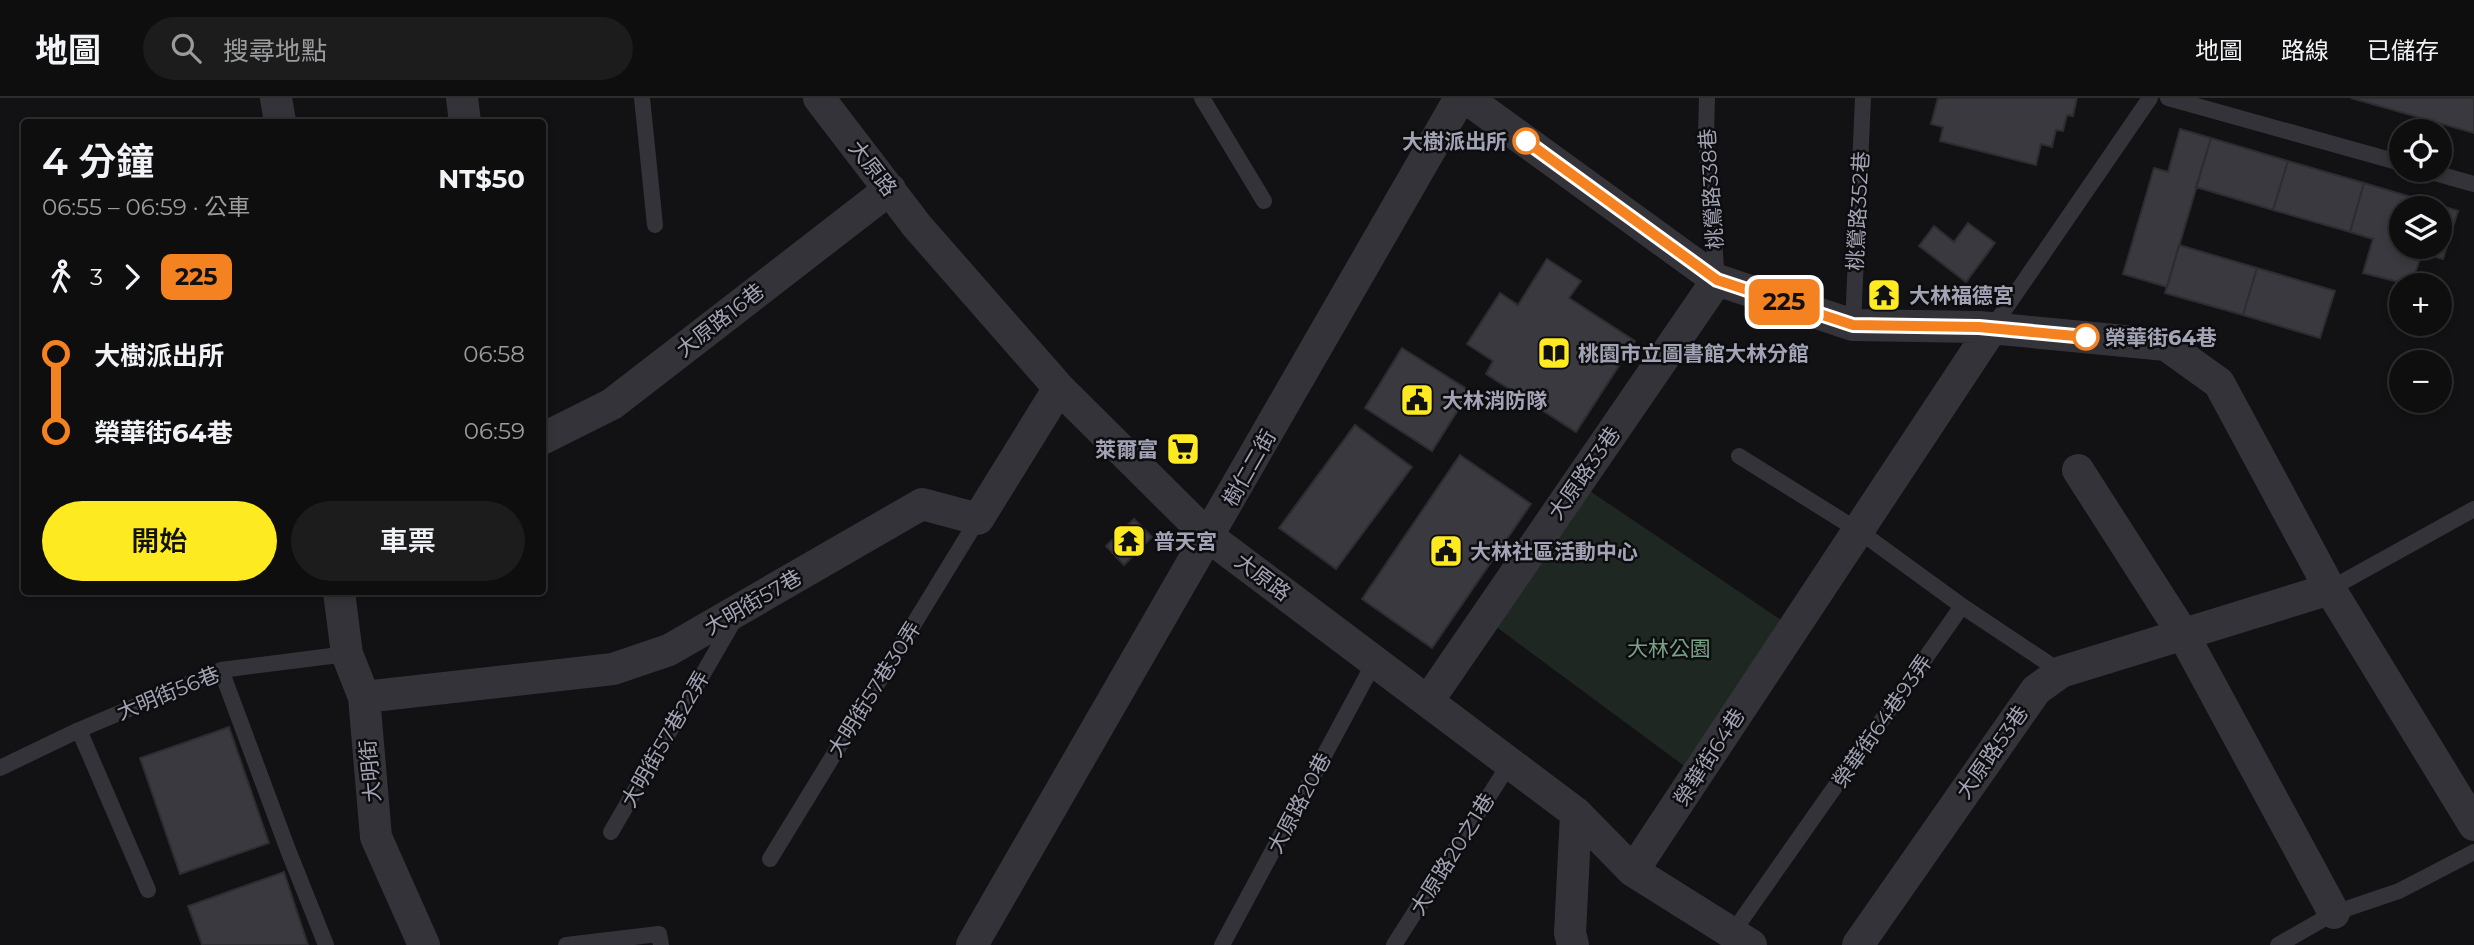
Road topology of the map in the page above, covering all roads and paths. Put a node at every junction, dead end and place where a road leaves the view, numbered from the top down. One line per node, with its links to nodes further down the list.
1 (276, 98): 12 (street)
2 (462, 98): 13 (street)
3 (642, 98): 19 (lane)
4 (820, 98): 17 (street, 大原路)
5 (1202, 98): 18 (lane)
6 (1460, 98): 30 (street, 樹仁二街)
7 (1466, 98): 20 (street)
8 (1707, 98): 20 (lane, 桃鶯路338巷)
9 (1863, 98): 21 (lane, 桃鶯路352巷)
10 (2150, 98): 22 (lane, 榮華街64巷)
11 (2168, 98): 14 (lane)
12 (280, 119)
13 (465, 119)
14 (2389, 160)
15 (2452, 178): 16 (lane)
16 (2474, 184)
17 (890, 189): 23 (street, 大原路); 24 (street, 大原路16巷)
18 (1264, 201)
19 (655, 225)
20 (1717, 280): 21 (street); 41 (street, 大原路33巷)
21 (1853, 325): 22 (street)
22 (1992, 328): 29 (street, 榮華街64巷); 31 (street)
23 (1059, 388): 28 (street); 30 (street, 大原路)
24 (546, 437)
25 (1739, 456): 29 (lane)
26 (2078, 470): 35 (street)
27 (2474, 509): 31 (lane)
28 (978, 519): 34 (street, 大明街57巷); 49 (lane, 大明街57巷30弄)
29 (1859, 531): 33 (lane); 50 (street, 榮華街64巷)
30 (1209, 537): 37 (street, 大原路); 58 (street, 樹仁二街)
31 (2330, 589): 35 (street, 大原路53巷); 46 (street)
32 (339, 595): 36 (street, 大明街)
33 (1962, 606): 39 (lane); 53 (lane, 榮華街64巷93弄)
34 (741, 609): 40 (street, 大明街57巷); 47 (lane, 大明街57巷22弄)
35 (2183, 634): 39 (street, 大原路53巷); 52 (street)
36 (346, 654): 38 (lane, 大明街56巷); 40 (street, 大明街)
37 (1375, 661): 41 (street, 大原路); 59 (lane, 大原路20巷)
38 (221, 670): 42 (lane, 大明街56巷); 54 (lane)
39 (2061, 672): 62 (street, 大原路53巷)
40 (364, 697): 55 (street, 大明街)
41 (1428, 701): 43 (street, 大原路)
42 (79, 730): 44 (lane, 大明街56巷); 51 (lane)
43 (1510, 763): 45 (street, 大原路); 60 (lane, 大原路20之1巷)
44 (0, 768)
45 (1576, 813): 50 (street, 大原路); 61 (street)
46 (2474, 825)
47 (611, 832)
48 (2474, 852): 52 (lane)
49 (769, 859)
50 (1633, 871): 53 (street, 大原路)
51 (148, 890)
52 (2334, 913): 63 (lane)
53 (1742, 939)
54 (326, 945)
55 (424, 945)
56 (566, 945): 57 (lane)
57 (661, 945)
58 (972, 945)
59 (1222, 945)
60 (1394, 945)
61 (1573, 945)
62 (1858, 945)
63 (2278, 945)

